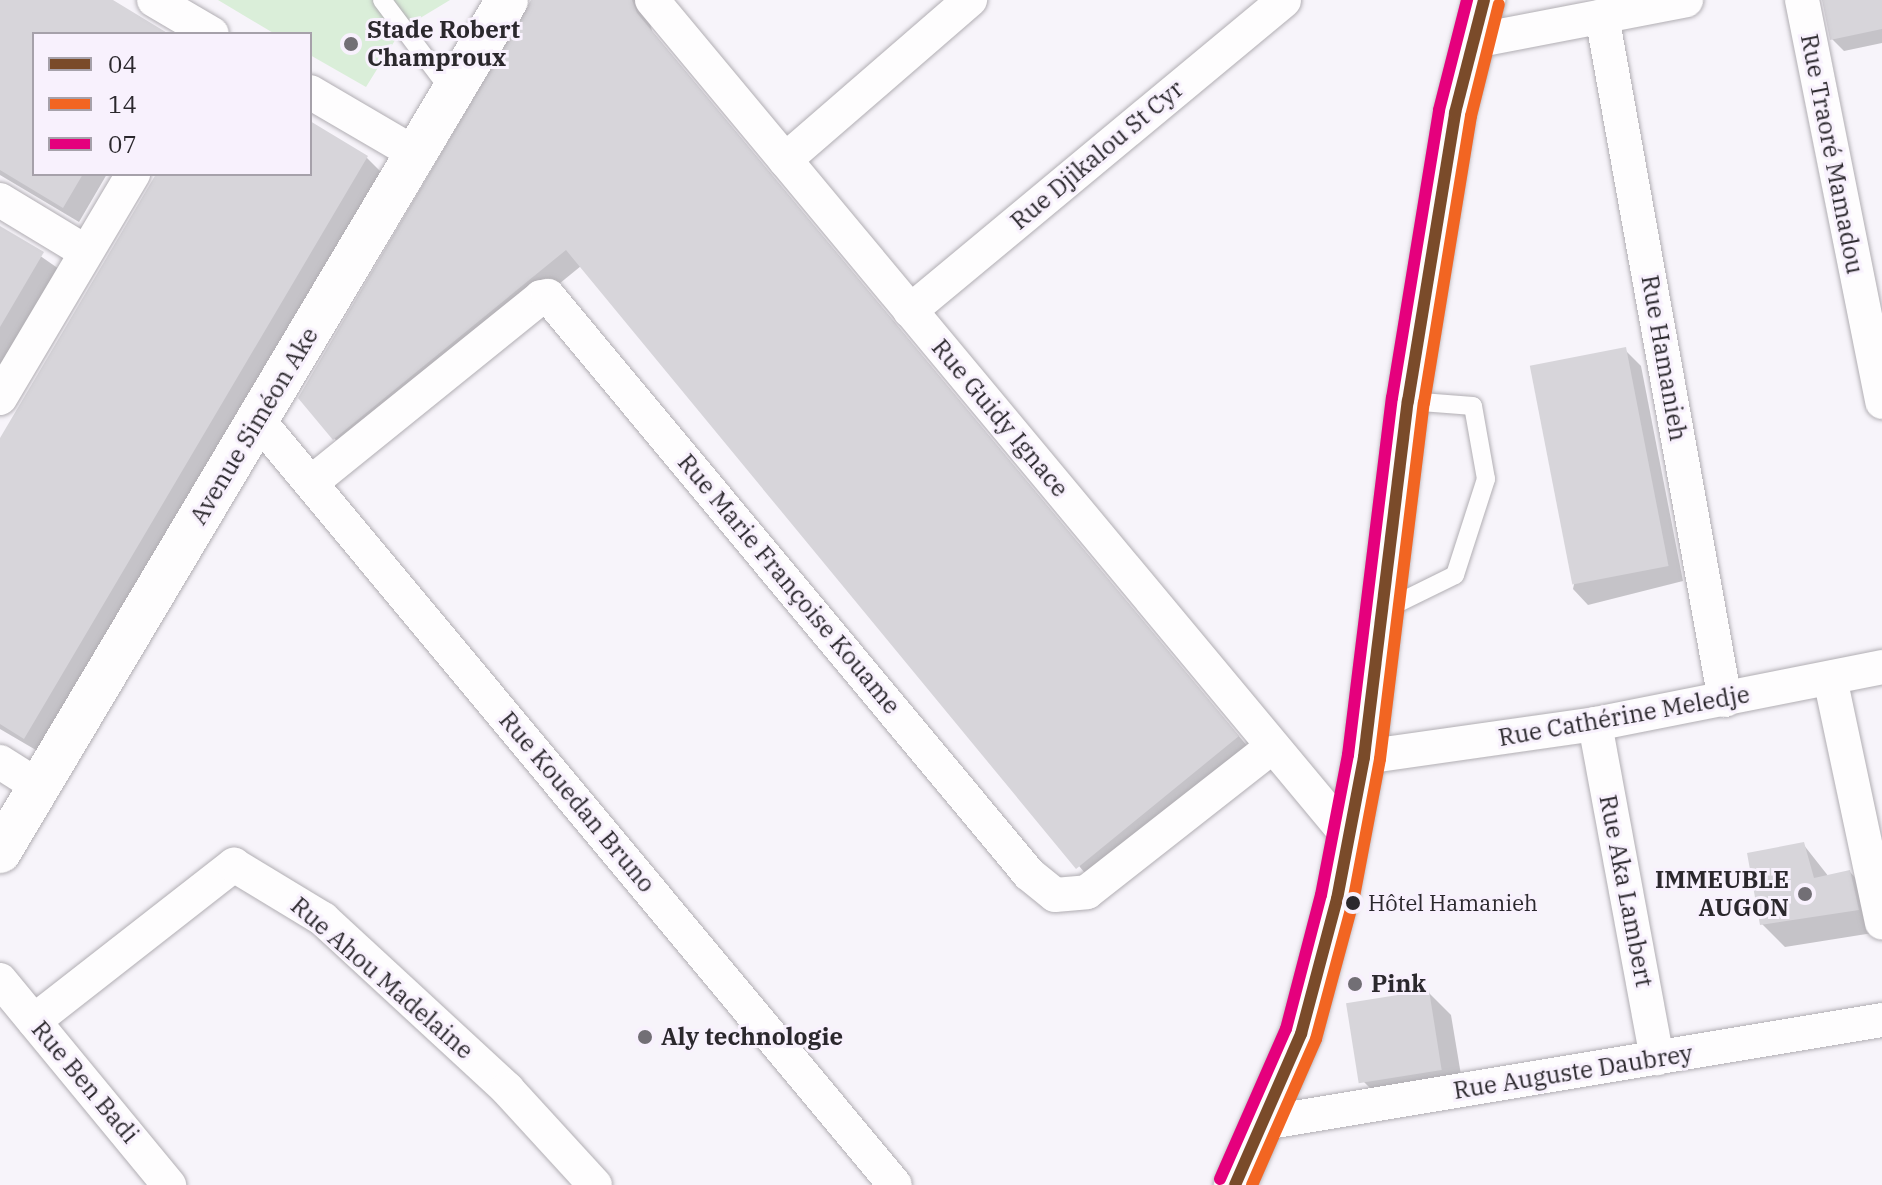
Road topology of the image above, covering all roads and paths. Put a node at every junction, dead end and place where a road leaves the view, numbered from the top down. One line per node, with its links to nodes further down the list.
1 (154, 0): 11 (street)
2 (382, 0): 14 (lane)
3 (507, 0): 14 (street, Avenue Siméon Ake)
4 (652, 0): 16 (street, Rue Guidy Ignace)
5 (970, 0): 16 (street)
6 (1284, 0): 20 (street, Rue Djikalou St Cyr)
7 (1484, 0): 12 (street)
8 (1686, 0): 10 (street)
9 (1802, 0): 23 (street, Rue Traoré Mamadou)
10 (1602, 16): 12 (street); 29 (street, Rue Hamanieh)
11 (209, 32)
12 (1474, 41): 22 (street)
13 (312, 93): 15 (street)
14 (452, 93): 15 (street, Avenue Siméon Ake)
15 (416, 154): 24 (street, Avenue Siméon Ake)
16 (785, 160): 20 (street, Rue Guidy Ignace)
17 (132, 176): 19 (street)
18 (0, 200): 19 (street)
19 (86, 252): 21 (street)
20 (910, 311): 31 (street, Rue Guidy Ignace)
21 (0, 398)
22 (1408, 401): 26 (street); 26 (lane)
23 (1882, 402)
24 (258, 420): 25 (street, Rue Kouedan Bruno); 34 (street, Avenue Siméon Ake)
25 (312, 482): 31 (street, Rue Marie Françoise Kouame); 46 (street, Rue Kouedan Bruno)
26 (1384, 610): 32 (street)
27 (1882, 667): 28 (street, Rue Cathérine Meledje)
28 (1830, 678): 29 (street, Rue Cathérine Meledje); 37 (street)
29 (1725, 700): 30 (street, Rue Cathérine Meledje)
30 (1595, 724): 32 (street, Rue Cathérine Meledje); 41 (street, Rue Aka Lambert)
31 (1273, 746): 35 (street, Rue Guidy Ignace)
32 (1364, 757): 35 (street)
33 (0, 762): 34 (street)
34 (38, 786): 36 (street, Avenue Siméon Ake)
35 (1348, 836): 42 (street)
36 (0, 852)
37 (1882, 923)
38 (0, 980): 40 (street, Rue Ben Badi)
39 (1882, 1020): 41 (street, Rue Auguste Daubrey)
40 (34, 1021): 44 (street, Rue Ben Badi); 45 (street, Rue Ahou Madelaine)
41 (1657, 1058): 42 (street, Rue Auguste Daubrey)
42 (1264, 1123): 43 (street)
43 (1239, 1182)
44 (169, 1185)
45 (595, 1185)
46 (895, 1185)

